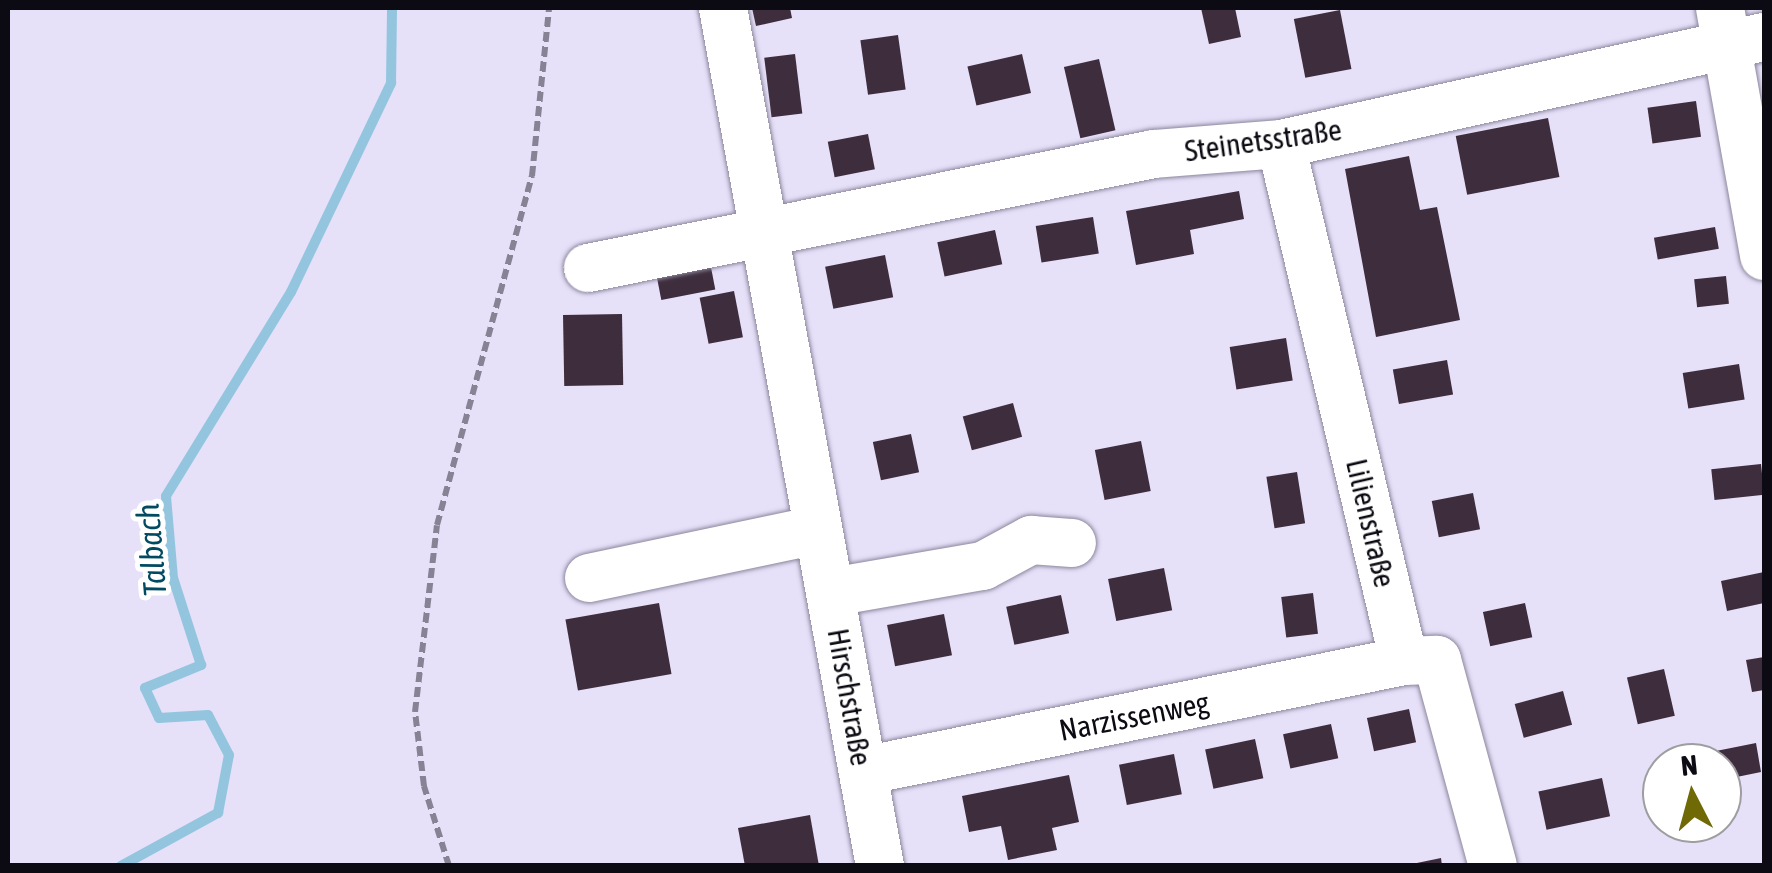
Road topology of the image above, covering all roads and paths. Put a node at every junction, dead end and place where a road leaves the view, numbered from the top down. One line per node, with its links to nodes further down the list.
1 (550, 8): 14 (path)
2 (723, 8): 5 (street, Hirschstraße)
3 (1737, 30): 4 (street, Steinetsstraße); 6 (street)
4 (1281, 144): 5 (street, Steinetsstraße); 12 (street, Lilienstraße)
5 (760, 232): 7 (street); 8 (street, Hirschstraße)
6 (1764, 256)
7 (588, 268)
8 (818, 530): 10 (street); 11 (street, Hirschstraße)
9 (1072, 544): 11 (street)
10 (588, 578)
11 (832, 592): 13 (street, Hirschstraße)
12 (1404, 661): 13 (street, Narzissenweg); 16 (street)
13 (864, 770): 15 (street, Hirschstraße)
14 (449, 866)
15 (880, 866)
16 (1493, 866)

